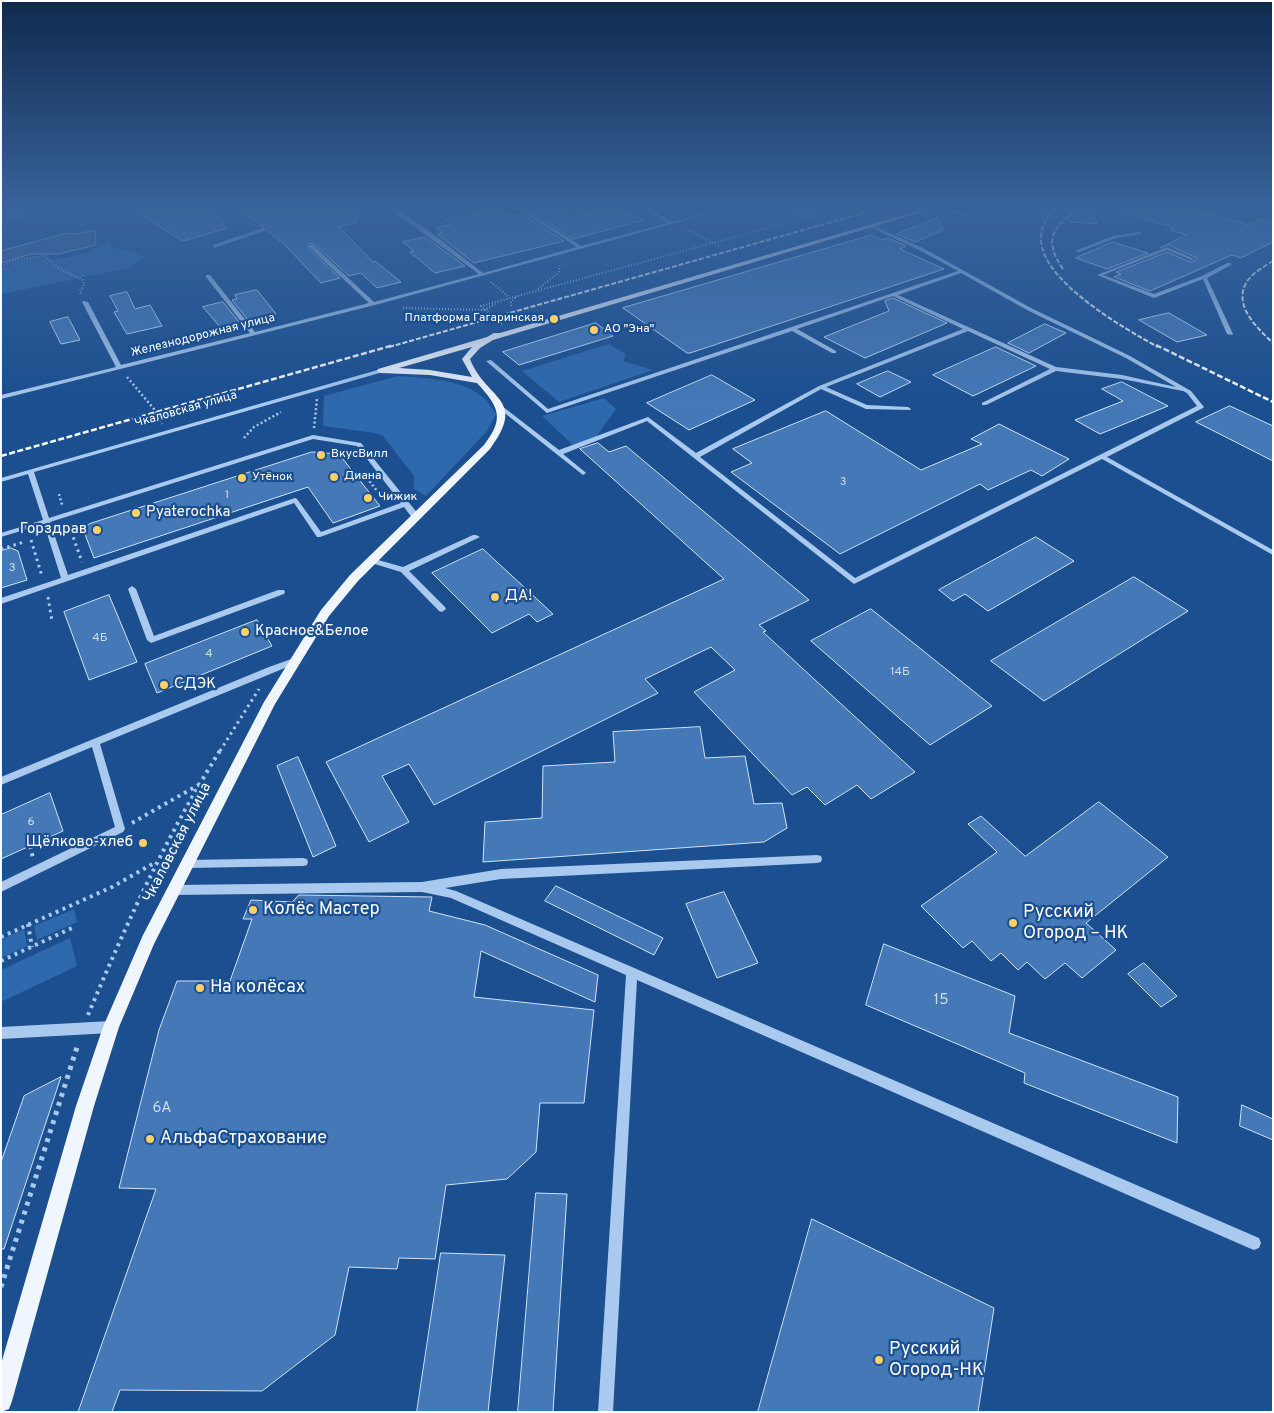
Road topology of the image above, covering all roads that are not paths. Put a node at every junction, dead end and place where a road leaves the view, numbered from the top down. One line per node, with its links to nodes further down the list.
1 (341, 274): 12 (street)
2 (482, 274): 12 (street, Железнодорожная улица)
3 (707, 274): 17 (main road)
4 (955, 274): 10 (street)
5 (965, 274): 28 (street)
6 (1102, 274): 9 (street)
7 (1210, 274): 9 (street)
8 (208, 276): 15 (street)
9 (1204, 277): 16 (street)
10 (894, 295): 13 (street); 14 (street)
11 (85, 302): 22 (street)
12 (373, 304): 15 (street, Железнодорожная улица)
13 (968, 328): 23 (street); 27 (street)
14 (792, 329): 18 (street); 21 (street)
15 (254, 334): 22 (street, Железнодорожная улица)
16 (1230, 334)
17 (497, 335): 19 (main road); 20 (main road)
18 (834, 352)
19 (435, 355): 20 (main road); 24 (main road); 25 (main road)
20 (466, 360): 25 (main road); 26 (main road)
21 (489, 361)
22 (119, 367): 29 (street, Железнодорожная улица)
23 (1055, 368): 28 (street); 30 (street)
24 (381, 371): 25 (main road); 36 (street, Чкаловская улица)
25 (437, 373): 26 (main road)
26 (478, 381): 31 (main road)
27 (821, 387): 32 (street); 34 (street)
28 (1189, 392): 35 (street)
29 (1, 398)
30 (984, 404)
31 (500, 406): 33 (street); 40 (main road, Чкаловская улица)
32 (908, 409)
33 (558, 453): 34 (street); 37 (street)
34 (696, 456): 35 (street)
35 (1103, 457): 44 (street)
36 (31, 472): 38 (street, Чкаловская улица); 41 (street)
37 (583, 473)
38 (1, 480)
39 (405, 504): 40 (street); 41 (street); 47 (street)
40 (416, 517): 45 (main road, Чкаловская улица)
41 (46, 521): 42 (street); 47 (street)
42 (1, 535)
43 (476, 537): 46 (street)
44 (1273, 553)
45 (371, 560): 46 (street); 52 (main road, Чкаловская улица)
46 (404, 570): 51 (street)
47 (66, 579): 50 (street)
48 (132, 589): 49 (street)
49 (281, 592)
50 (1, 601)
51 (442, 609)
52 (294, 661): 53 (street); 57 (main road, Чкаловская улица)
53 (95, 742): 54 (street); 58 (street)
54 (1, 782)
55 (817, 859): 59 (street)
56 (303, 862): 57 (street)
57 (188, 864): 60 (main road, Чкаловская улица)
58 (1, 887)
59 (422, 887): 60 (street); 61 (street)
60 (174, 890): 62 (main road, Чкаловская улица)
61 (632, 972): 64 (street); 66 (street)
62 (111, 1027): 63 (street); 65 (main road, Чкаловская улица)
63 (1, 1033)
64 (1254, 1243)
65 (1, 1401)
66 (605, 1412)

